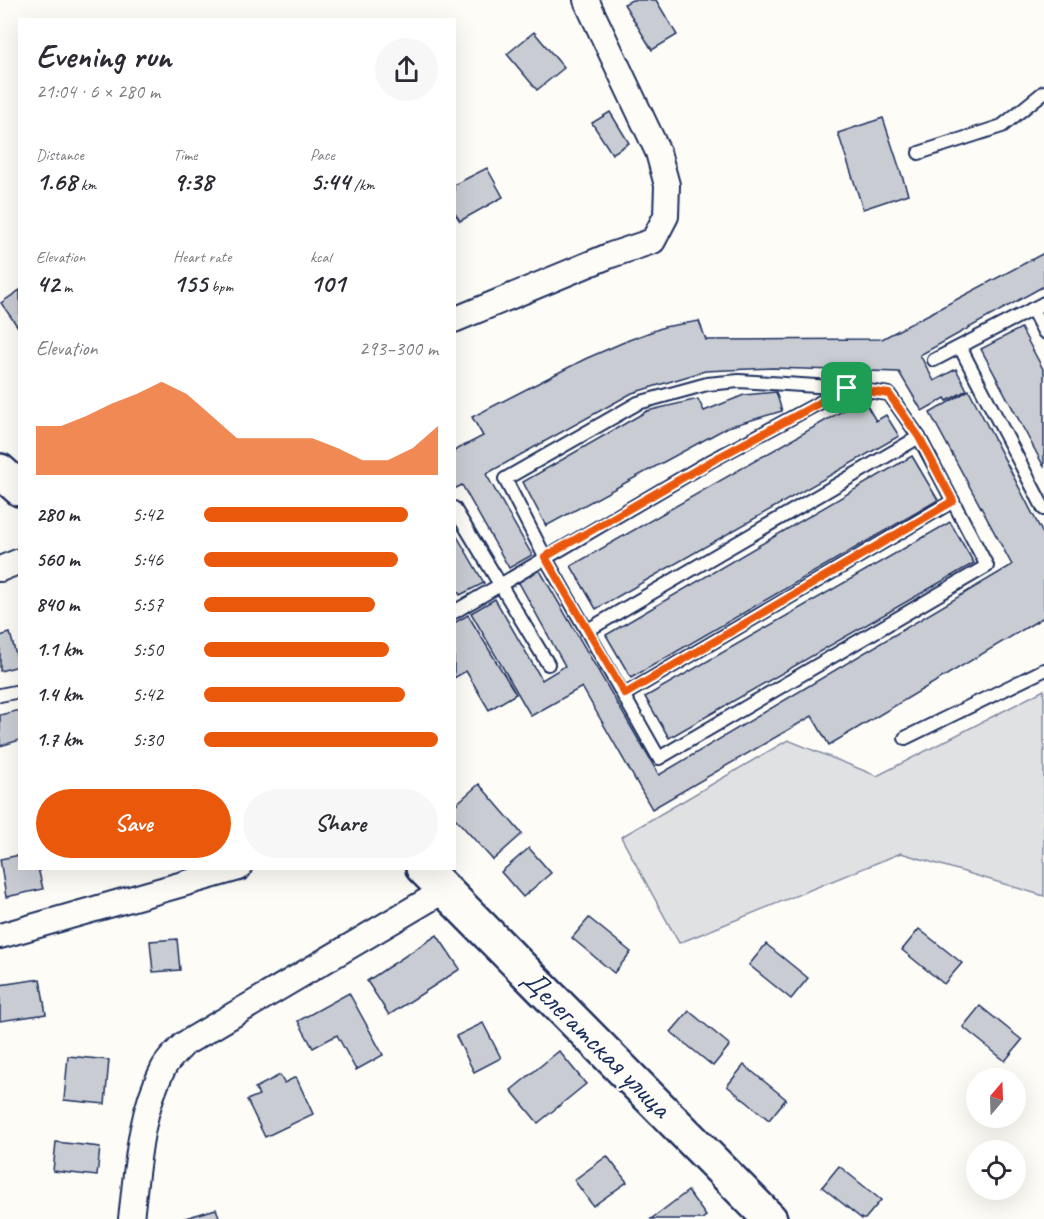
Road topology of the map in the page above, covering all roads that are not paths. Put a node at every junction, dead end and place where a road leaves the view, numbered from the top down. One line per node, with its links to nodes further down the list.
1 (586, 0): 6 (street)
2 (1044, 92): 3 (lane)
3 (919, 153)
4 (1044, 303): 5 (lane)
5 (1032, 309): 7 (lane); 8 (lane)
6 (456, 319)
7 (1044, 332)
8 (960, 347): 9 (lane); 15 (lane)
9 (934, 360)
10 (847, 388): 11 (lane); 17 (lane); 17 (lane)
11 (919, 437): 14 (lane); 22 (lane)
12 (0, 471): 13 (street)
13 (18, 487)
14 (953, 501): 26 (lane); 26 (lane)
15 (1044, 509)
16 (456, 511): 20 (lane)
17 (545, 557): 20 (lane); 22 (lane)
18 (18, 562): 19 (street)
19 (0, 569)
20 (501, 584): 21 (lane); 23 (lane)
21 (456, 611)
22 (588, 630): 26 (lane)
23 (548, 664)
24 (1044, 670): 28 (lane)
25 (18, 690): 27 (lane)
26 (625, 694)
27 (0, 695)
28 (905, 738)
29 (232, 870): 31 (street)
30 (434, 879): 32 (street); 33 (street, Делегатская улица)
31 (0, 936)
32 (132, 1219)
33 (770, 1219)

